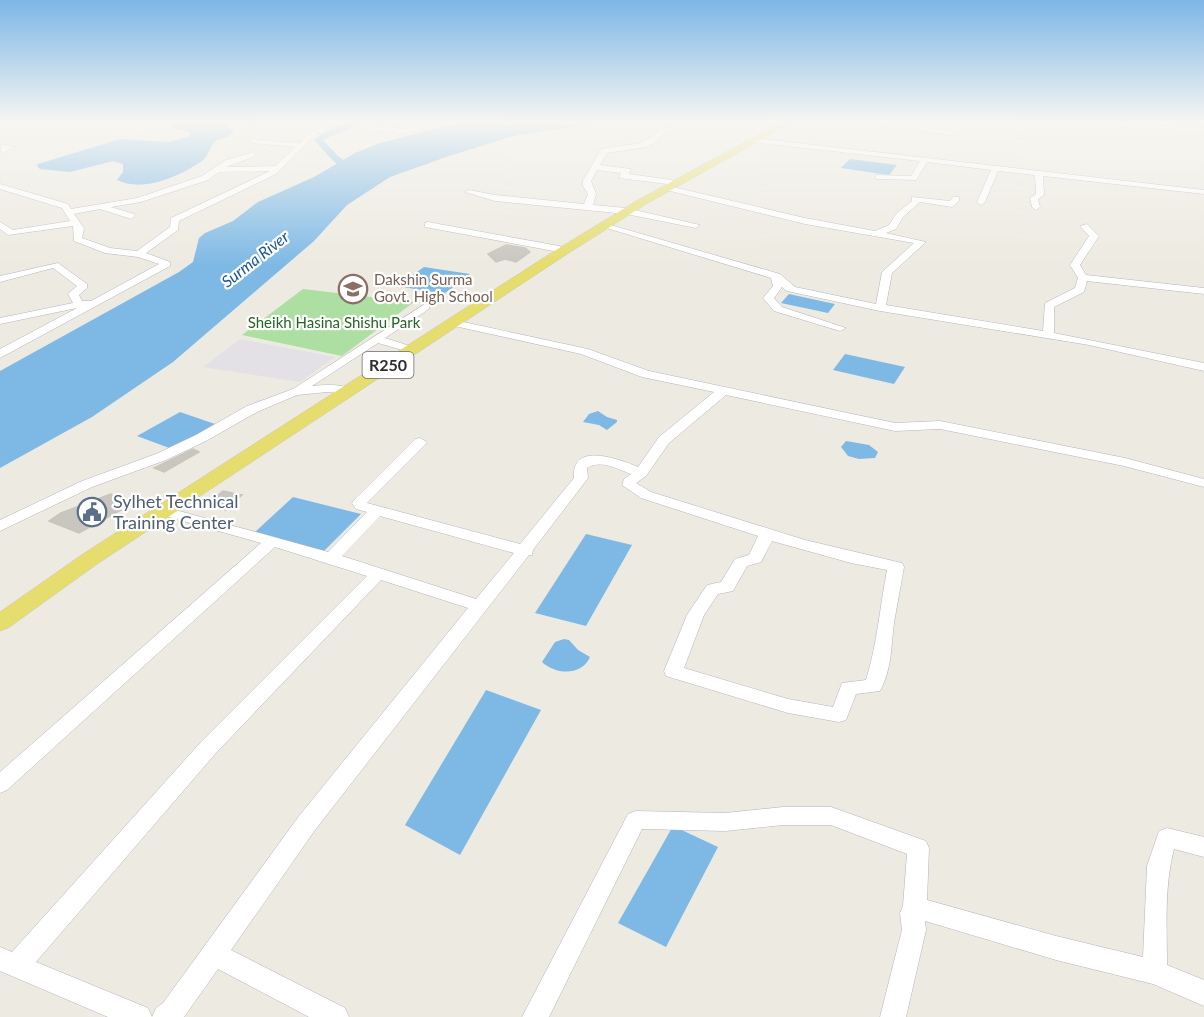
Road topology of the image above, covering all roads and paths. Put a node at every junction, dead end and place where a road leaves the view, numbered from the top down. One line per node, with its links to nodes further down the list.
1 (222, 170): 12 (street)
2 (257, 170): 12 (street)
3 (273, 170): 15 (street)
4 (592, 170): 22 (street)
5 (623, 170): 16 (street)
6 (695, 170): 16 (main road, R250)
7 (697, 170): 16 (main road, R250)
8 (919, 170): 13 (street)
9 (994, 170): 21 (street)
10 (1017, 170): 11 (street)
11 (1039, 173): 19 (street); 23 (street)
12 (217, 175): 24 (street)
13 (879, 177)
14 (229, 180): 15 (street)
15 (252, 182): 36 (street)
16 (669, 185): 25 (main road, R250); 34 (street)
17 (0, 186): 26 (street)
18 (469, 192): 22 (street)
19 (1204, 192)
20 (956, 199): 34 (street)
21 (981, 202)
22 (588, 206): 25 (street)
23 (1036, 207)
24 (104, 208): 26 (street); 27 (street)
25 (624, 211): 31 (street); 32 (main road, R250); 35 (main road, R250)
26 (69, 212): 28 (street)
27 (131, 216)
28 (76, 222): 29 (street); 36 (street)
29 (0, 225)
30 (428, 225): 35 (street)
31 (696, 225)
32 (604, 226): 37 (street); 45 (main road, R250)
33 (1084, 226): 38 (street)
34 (875, 234): 44 (street)
35 (559, 249): 50 (main road, R250)
36 (139, 254): 41 (street)
37 (776, 276): 44 (street); 47 (street)
38 (1083, 278): 40 (street); 48 (street)
39 (0, 279): 42 (street)
40 (1204, 291)
41 (93, 303): 42 (street); 51 (street)
42 (79, 304): 46 (street)
43 (425, 307): 49 (street)
44 (880, 308): 48 (street)
45 (454, 323): 53 (street); 54 (main road, R250)
46 (2, 327)
47 (840, 328)
48 (1048, 335): 52 (street)
49 (376, 339): 50 (street); 55 (street)
50 (406, 348): 54 (main road, R250)
51 (0, 354)
52 (1204, 368)
53 (725, 389): 57 (street); 58 (street)
54 (344, 390): 55 (street); 59 (main road, R250)
55 (296, 392): 61 (street)
56 (420, 442): 60 (street)
57 (641, 473): 62 (street); 64 (street)
58 (1204, 483)
59 (159, 510): 63 (street); 65 (main road, R250)
60 (377, 510): 64 (street); 66 (street)
61 (0, 526)
62 (768, 532): 62 (street)
63 (272, 542): 66 (street); 71 (street)
64 (526, 551): 68 (street)
65 (87, 558): 69 (main road, R250); 70 (main road, R250)
66 (330, 559): 67 (street)
67 (377, 575): 68 (street); 75 (street)
68 (479, 606): 74 (street)
69 (0, 614)
70 (0, 623)
71 (0, 784)
72 (1204, 848): 76 (street)
73 (915, 909): 76 (street); 78 (street); 82 (street)
74 (212, 953): 80 (street); 81 (street)
75 (8, 962): 79 (street)
76 (1155, 972): 77 (street)
77 (1204, 993)
78 (898, 1015)
79 (139, 1017)
80 (165, 1017)
81 (336, 1017)
82 (535, 1017)

